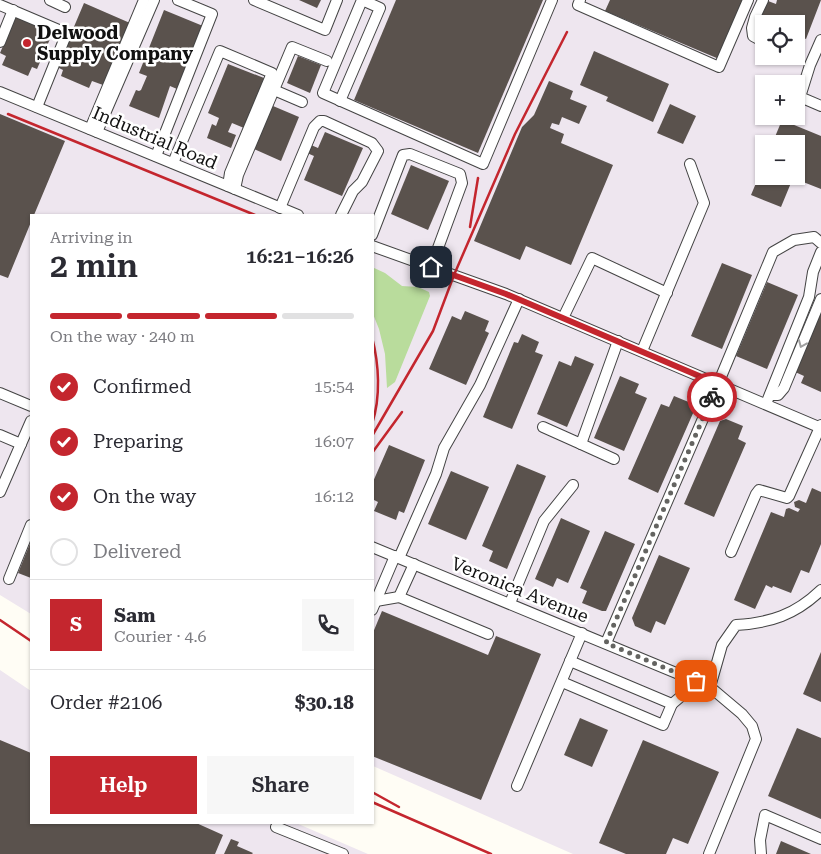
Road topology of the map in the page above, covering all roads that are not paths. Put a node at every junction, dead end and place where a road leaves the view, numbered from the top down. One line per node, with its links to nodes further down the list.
1 (50, 0): 13 (street)
2 (144, 0): 27 (street)
3 (154, 0): 27 (street)
4 (178, 0): 28 (street)
5 (254, 0): 6 (street)
6 (337, 0)
7 (362, 0): 23 (street); 23 (street)
8 (552, 0): 23 (street)
9 (580, 0): 10 (street)
10 (748, 0)
11 (763, 0): 15 (street)
12 (0, 5): 14 (street)
13 (66, 7)
14 (13, 10): 19 (street); 26 (street)
15 (757, 15)
16 (755, 20): 17 (street)
17 (755, 37)
18 (821, 40): 25 (street)
19 (0, 42)
20 (327, 61): 21 (street)
21 (274, 90): 24 (street); 31 (street)
22 (0, 92): 26 (street, Industrial Road)
23 (340, 101)
24 (302, 102)
25 (821, 106)
26 (37, 107): 27 (street, Industrial Road)
27 (94, 130): 28 (street, Industrial Road)
28 (156, 156): 29 (street, Industrial Road)
29 (173, 163): 31 (street, Industrial Road); 31 (street)
30 (690, 164): 40 (street)
31 (232, 188): 32 (street, Industrial Road)
32 (280, 208): 33 (street, Industrial Road); 34 (street)
33 (295, 214)
34 (341, 214)
35 (374, 230): 39 (street)
36 (821, 244): 46 (street)
37 (374, 247): 39 (street)
38 (821, 252): 48 (street)
39 (431, 267): 41 (street)
40 (667, 293): 43 (street); 45 (street)
41 (520, 299): 43 (street); 62 (street)
42 (821, 299): 48 (street, one-way to 48)
43 (564, 318): 44 (street)
44 (618, 341): 45 (street); 55 (street)
45 (642, 352): 46 (street)
46 (718, 384): 48 (street); 71 (street)
47 (0, 393): 49 (street)
48 (768, 400): 52 (street)
49 (30, 406)
50 (30, 423): 54 (street)
51 (543, 427): 55 (street)
52 (821, 427): 61 (street)
53 (0, 435): 54 (street)
54 (21, 444): 58 (street)
55 (581, 444): 56 (street)
56 (614, 459)
57 (573, 485): 67 (street)
58 (0, 492)
59 (30, 527): 64 (street)
60 (374, 547): 62 (street, Veronica Avenue)
61 (731, 552)
62 (397, 557): 63 (street, Veronica Avenue); 68 (street)
63 (414, 564): 66 (street); 67 (street, Veronica Avenue)
64 (9, 579)
65 (821, 590): 74 (street)
66 (400, 597): 68 (street); 70 (street)
67 (510, 603): 69 (street, Veronica Avenue)
68 (374, 605)
69 (582, 633): 71 (street, Veronica Avenue); 72 (street)
70 (488, 634)
71 (606, 643): 74 (street, Veronica Avenue)
72 (570, 661): 73 (street); 75 (street)
73 (562, 682): 75 (street); 76 (street)
74 (710, 687): 75 (street); 80 (street, Veronica Avenue)
75 (672, 704)
76 (517, 786)
77 (276, 828): 79 (street)
78 (821, 839): 81 (street)
79 (342, 854)
80 (709, 854)
81 (761, 854)

